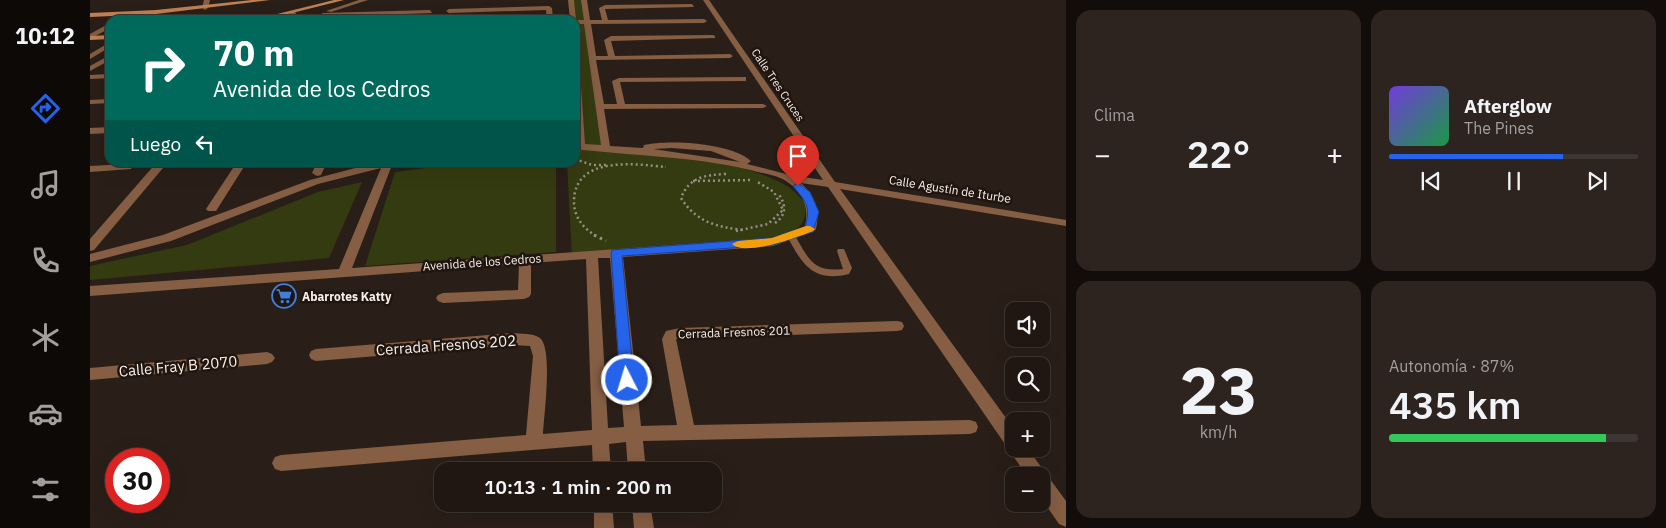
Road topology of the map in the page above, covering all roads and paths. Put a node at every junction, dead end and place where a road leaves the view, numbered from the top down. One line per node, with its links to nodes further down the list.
1 (208, 0): 10 (street)
2 (267, 0): 10 (main road)
3 (341, 0): 9 (main road)
4 (365, 0): 11 (street)
5 (571, 0): 21 (street)
6 (584, 0): 24 (street)
7 (706, 0): 68 (street, Calle Tres Cruces)
8 (692, 6): 25 (street)
9 (317, 7): 11 (street); 15 (main road)
10 (205, 8): 13 (main road)
11 (330, 11): 14 (street)
12 (449, 11): 20 (street)
13 (156, 12): 16 (main road); 18 (street)
14 (430, 12)
15 (293, 13): 19 (main road)
16 (127, 14): 17 (main road)
17 (90, 15)
18 (152, 15)
19 (282, 15)
20 (550, 15)
21 (573, 15)
22 (580, 21): 24 (street)
23 (704, 21): 25 (street)
24 (588, 22): 25 (street); 34 (street)
25 (606, 22)
26 (105, 28): 27 (street)
27 (90, 37): 28 (main road)
28 (105, 37)
29 (713, 37): 33 (street)
30 (105, 47): 32 (street)
31 (730, 56): 33 (street)
32 (90, 57)
33 (612, 57): 34 (street)
34 (593, 58): 37 (street)
35 (105, 60): 36 (street)
36 (90, 69)
37 (596, 74): 38 (street); 46 (street)
38 (580, 75)
39 (105, 76): 40 (street)
40 (90, 77)
41 (743, 78): 44 (street)
42 (105, 101): 43 (street)
43 (90, 102)
44 (621, 106): 45 (street); 46 (street)
45 (763, 106)
46 (600, 107): 50 (street)
47 (105, 130): 48 (street)
48 (90, 131)
49 (580, 147): 50 (street, Avenida de los Cedros)
50 (606, 148): 65 (street, Avenida de los Cedros)
51 (580, 161): 76 (path)
52 (127, 167): 58 (street)
53 (158, 167): 75 (street)
54 (239, 167): 69 (street)
55 (320, 167): 62 (street)
56 (374, 167): 79 (street)
57 (388, 167): 81 (street)
58 (90, 169)
59 (716, 170): 61 (path)
60 (708, 171): 67 (path)
61 (731, 172)
62 (317, 173)
63 (736, 175): 66 (path)
64 (746, 175): 73 (path)
65 (789, 178): 68 (street, Avenida de los Cedros); 74 (street, Avenida de los Cedros)
66 (753, 180): 67 (path); 71 (path)
67 (692, 181): 71 (path)
68 (830, 183): 70 (street, Calle Agustín de Iturbe); 89 (street, Calle Tres Cruces)
69 (212, 209)
70 (1066, 223)
71 (743, 230): 72 (path)
72 (726, 234)
73 (737, 235)
74 (791, 236): 76 (street, Avenida de los Cedros); 78 (lane)
75 (90, 246)
76 (610, 246): 77 (street, Avenida de los Cedros); 77 (path); 91 (street)
77 (595, 249): 80 (street, Avenida de los Cedros); 92 (street)
78 (842, 251)
79 (90, 258)
80 (525, 260): 81 (street, Avenida de los Cedros); 83 (street)
81 (344, 272): 82 (street, Avenida de los Cedros)
82 (90, 291)
83 (443, 298)
84 (898, 326): 90 (street, Cerrada Fresnos 201)
85 (316, 355): 93 (street, Cerrada Fresnos 202)
86 (267, 358): 87 (street, Calle Fray B 2070)
87 (90, 374)
88 (970, 427): 90 (street)
89 (1005, 430)
90 (687, 432): 91 (street)
91 (632, 434): 92 (street); 95 (street)
92 (602, 437): 93 (street); 94 (street)
93 (534, 442): 96 (street)
94 (602, 462)
95 (636, 462)
96 (281, 463)
97 (1050, 495): 100 (street)
98 (603, 512): 101 (street)
99 (642, 512): 102 (street)
100 (1066, 517)
101 (604, 528)
102 (644, 528)

